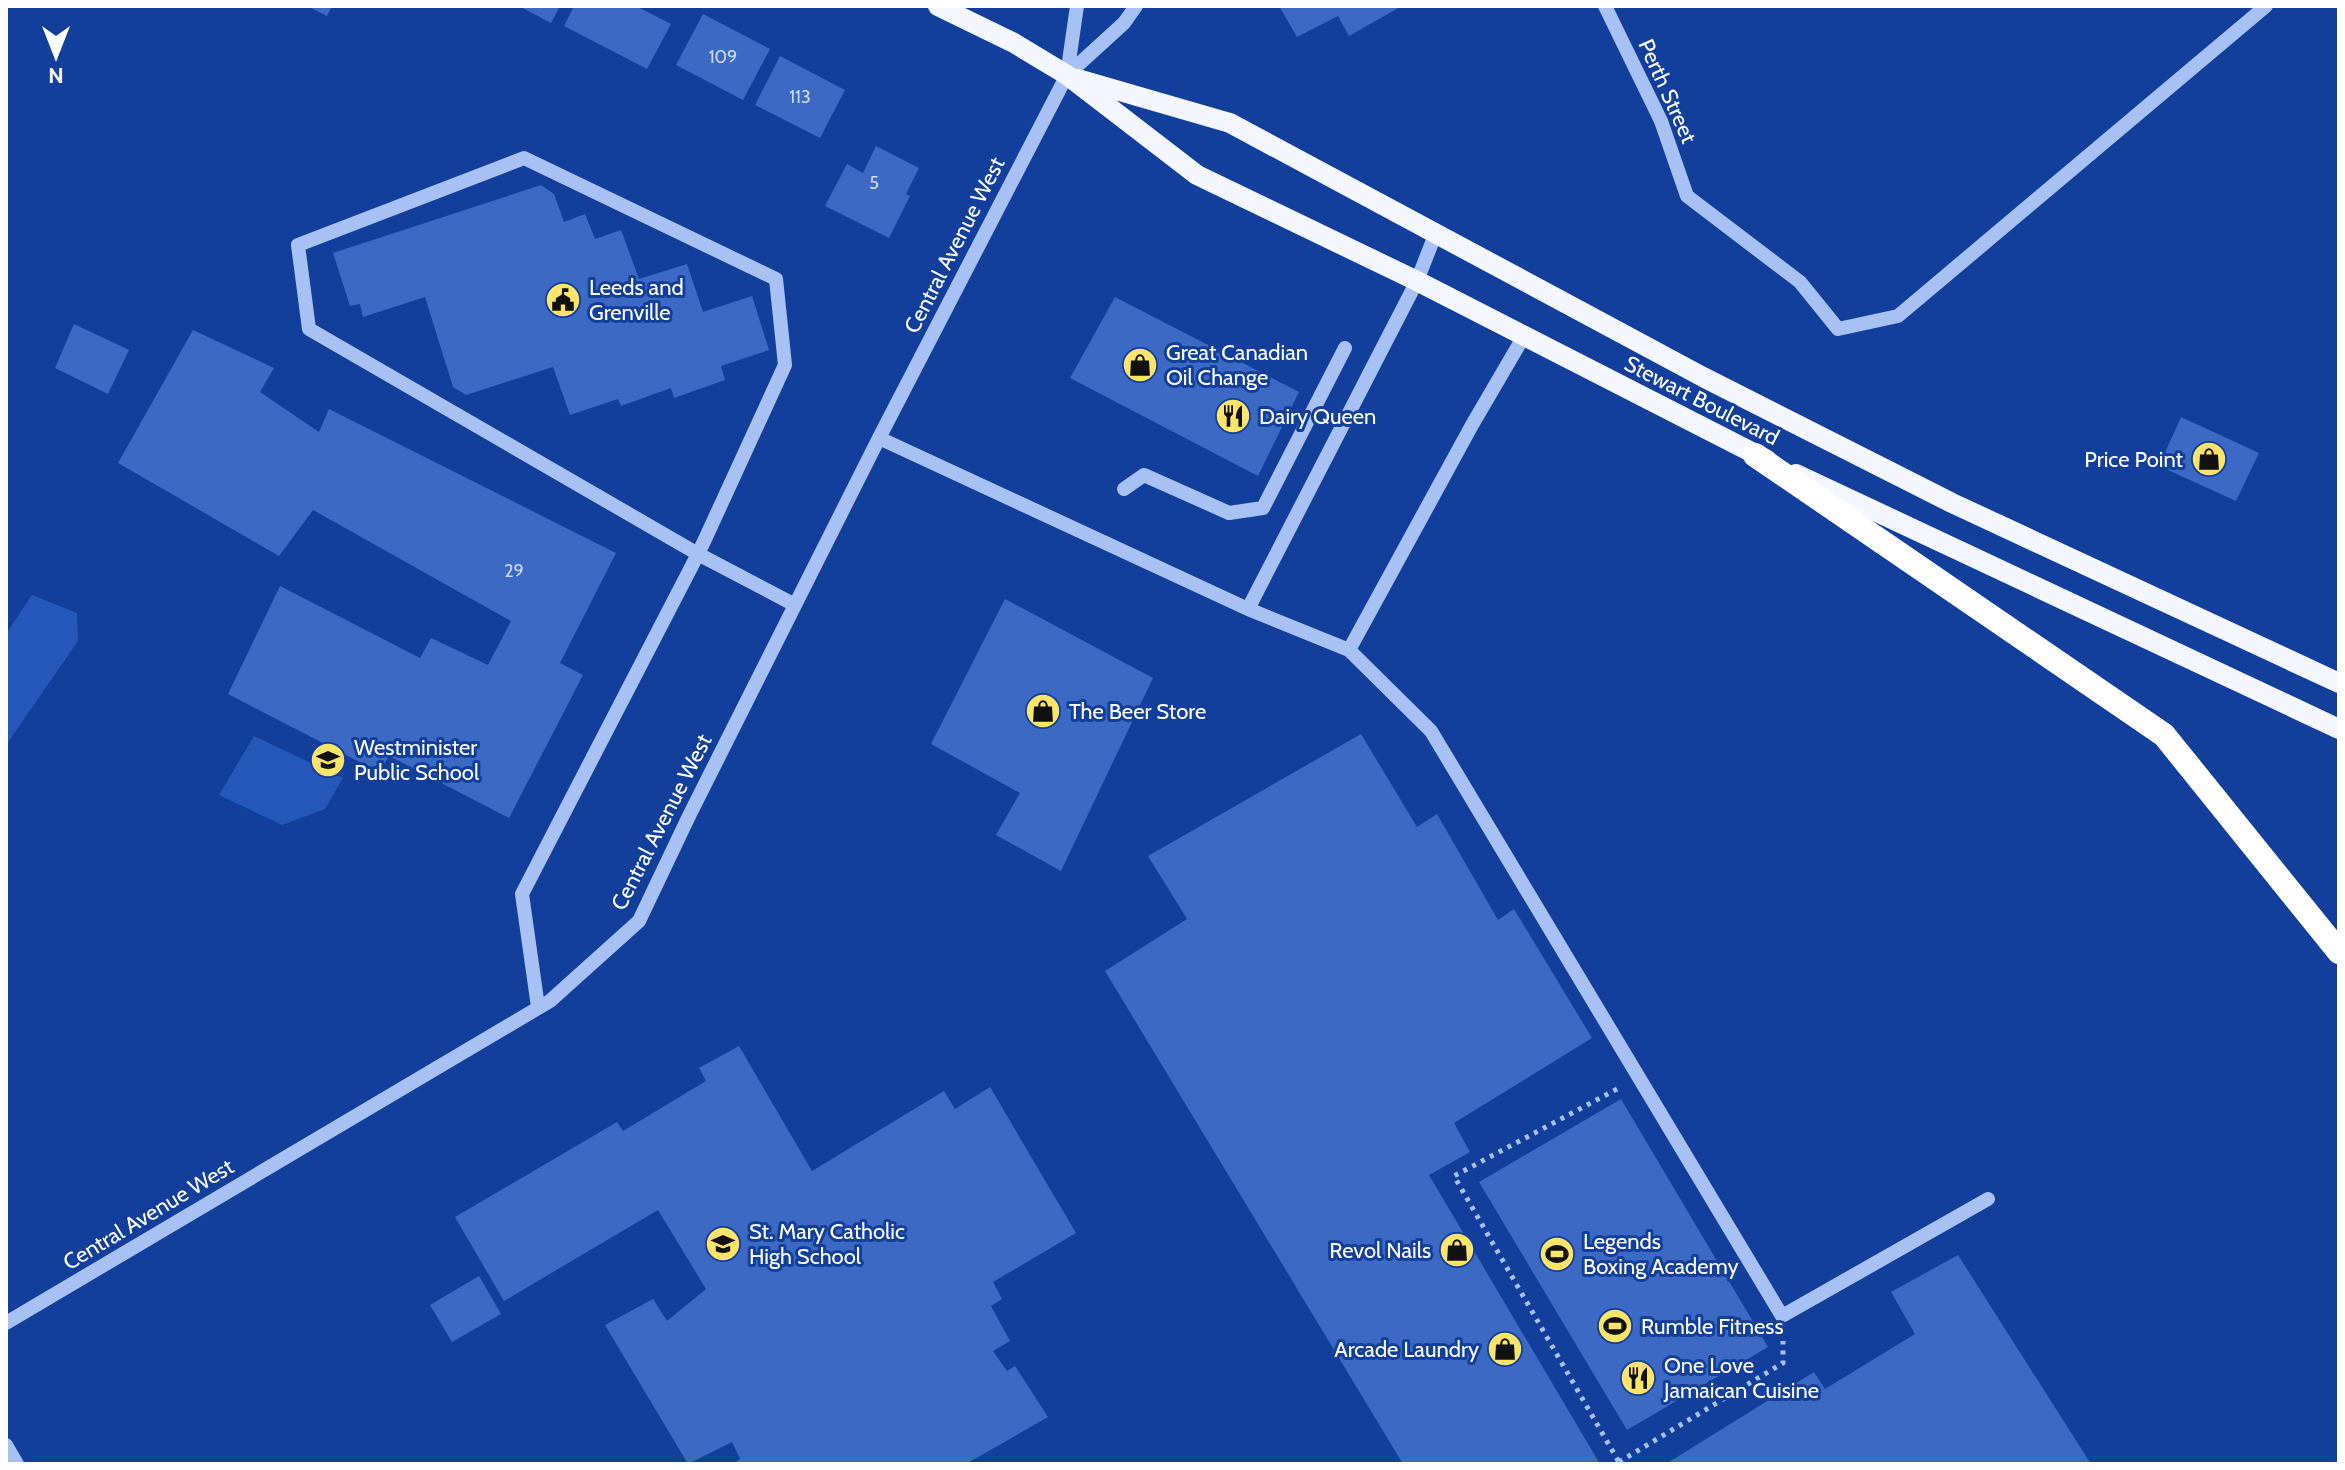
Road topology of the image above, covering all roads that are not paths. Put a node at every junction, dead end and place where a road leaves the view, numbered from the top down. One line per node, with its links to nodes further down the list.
1 (938, 6): 6 (main road, Stewart Boulevard)
2 (1077, 6): 6 (street, Central Avenue West)
3 (1136, 6): 6 (street, Central Avenue West)
4 (1605, 6): 5 (street, Perth Street)
5 (2266, 6)
6 (1067, 75): 7 (main road, Stewart Boulevard); 8 (main road, Stewart Boulevard); 11 (street, Central Avenue West)
7 (1435, 235): 8 (street); 18 (main road, Stewart Boulevard)
8 (1417, 281): 9 (main road, Stewart Boulevard); 16 (street)
9 (1524, 336): 12 (main road, Stewart Boulevard); 17 (street)
10 (1345, 348): 13 (street)
11 (879, 438): 15 (street, Central Avenue West); 16 (street)
12 (1755, 455): 19 (main road, Stewart Boulevard); 20 (highway)
13 (1124, 489)
14 (698, 554): 14 (street); 15 (street); 21 (street)
15 (795, 605): 21 (street, Central Avenue West)
16 (1248, 609): 17 (street)
17 (1349, 650): 22 (street)
18 (2339, 683)
19 (2339, 729)
20 (2339, 952)
21 (538, 1007): 23 (street, Central Avenue West)
22 (1988, 1199)
23 (6, 1323)
24 (6, 1445): 25 (street)
25 (17, 1464)

